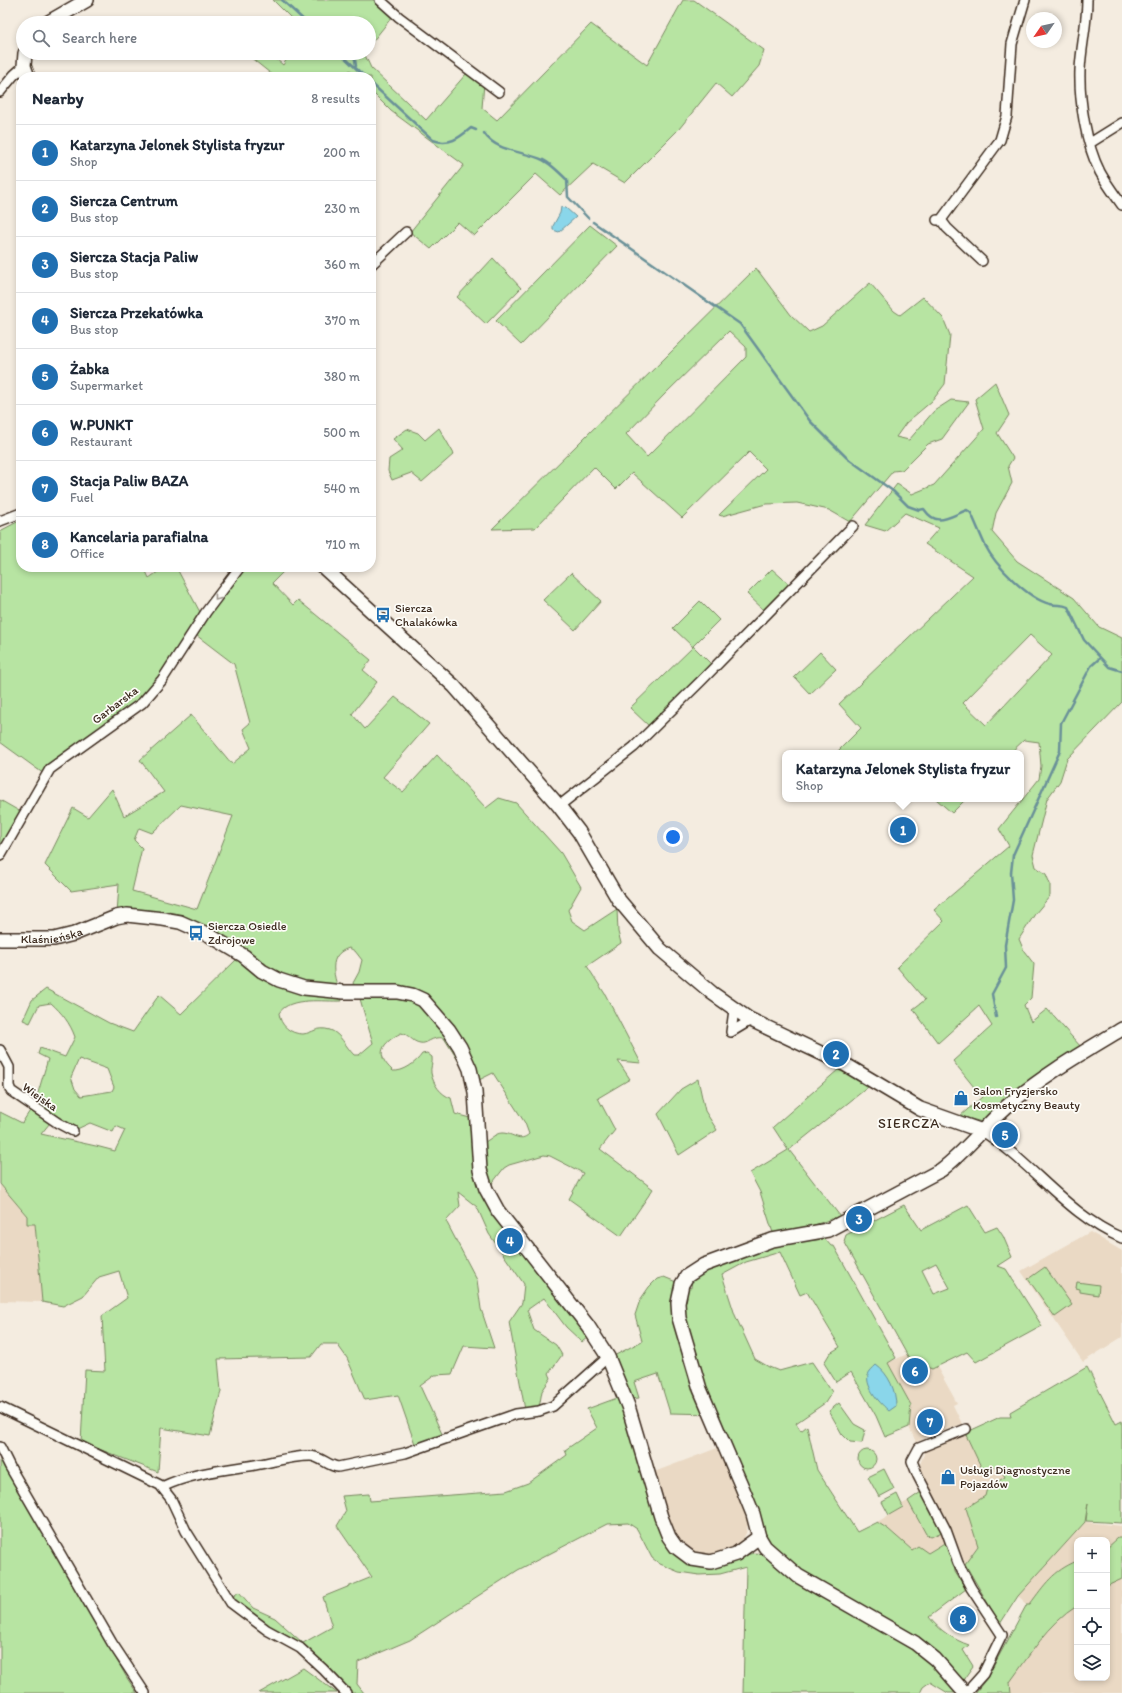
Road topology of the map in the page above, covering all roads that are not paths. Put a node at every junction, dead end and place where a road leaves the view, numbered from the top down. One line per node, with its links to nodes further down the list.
1 (87, 0): 5 (street)
2 (380, 0): 10 (street)
3 (1026, 0): 16 (street)
4 (1087, 0): 12 (street)
5 (58, 16)
6 (25, 60): 7 (street)
7 (26, 72)
8 (16, 74): 9 (street)
9 (0, 92)
10 (499, 92)
11 (1122, 123): 12 (street)
12 (1090, 143): 13 (street)
13 (1122, 204)
14 (406, 232): 15 (street)
15 (376, 260)
16 (982, 261)
17 (16, 515): 18 (street)
18 (0, 521)
19 (853, 526): 22 (street)
20 (236, 572): 23 (street, Garbarska, one-way to 23)
21 (329, 572): 22 (street)
22 (559, 806): 25 (street)
23 (0, 856)
24 (0, 939): 32 (street, Klaśnieńska)
25 (734, 1010): 26 (street); 26 (street)
26 (751, 1020): 30 (street)
27 (1122, 1029): 30 (street)
28 (0, 1050): 29 (street, Wiejska)
29 (73, 1131)
30 (982, 1131): 31 (street); 37 (street)
31 (1122, 1238)
32 (608, 1357): 36 (street); 37 (street, Klaśnieńska)
33 (0, 1407): 36 (street)
34 (966, 1429): 40 (street)
35 (0, 1447): 38 (street)
36 (162, 1487): 39 (street)
37 (759, 1537): 40 (street)
38 (145, 1693)
39 (346, 1693)
40 (965, 1693)

